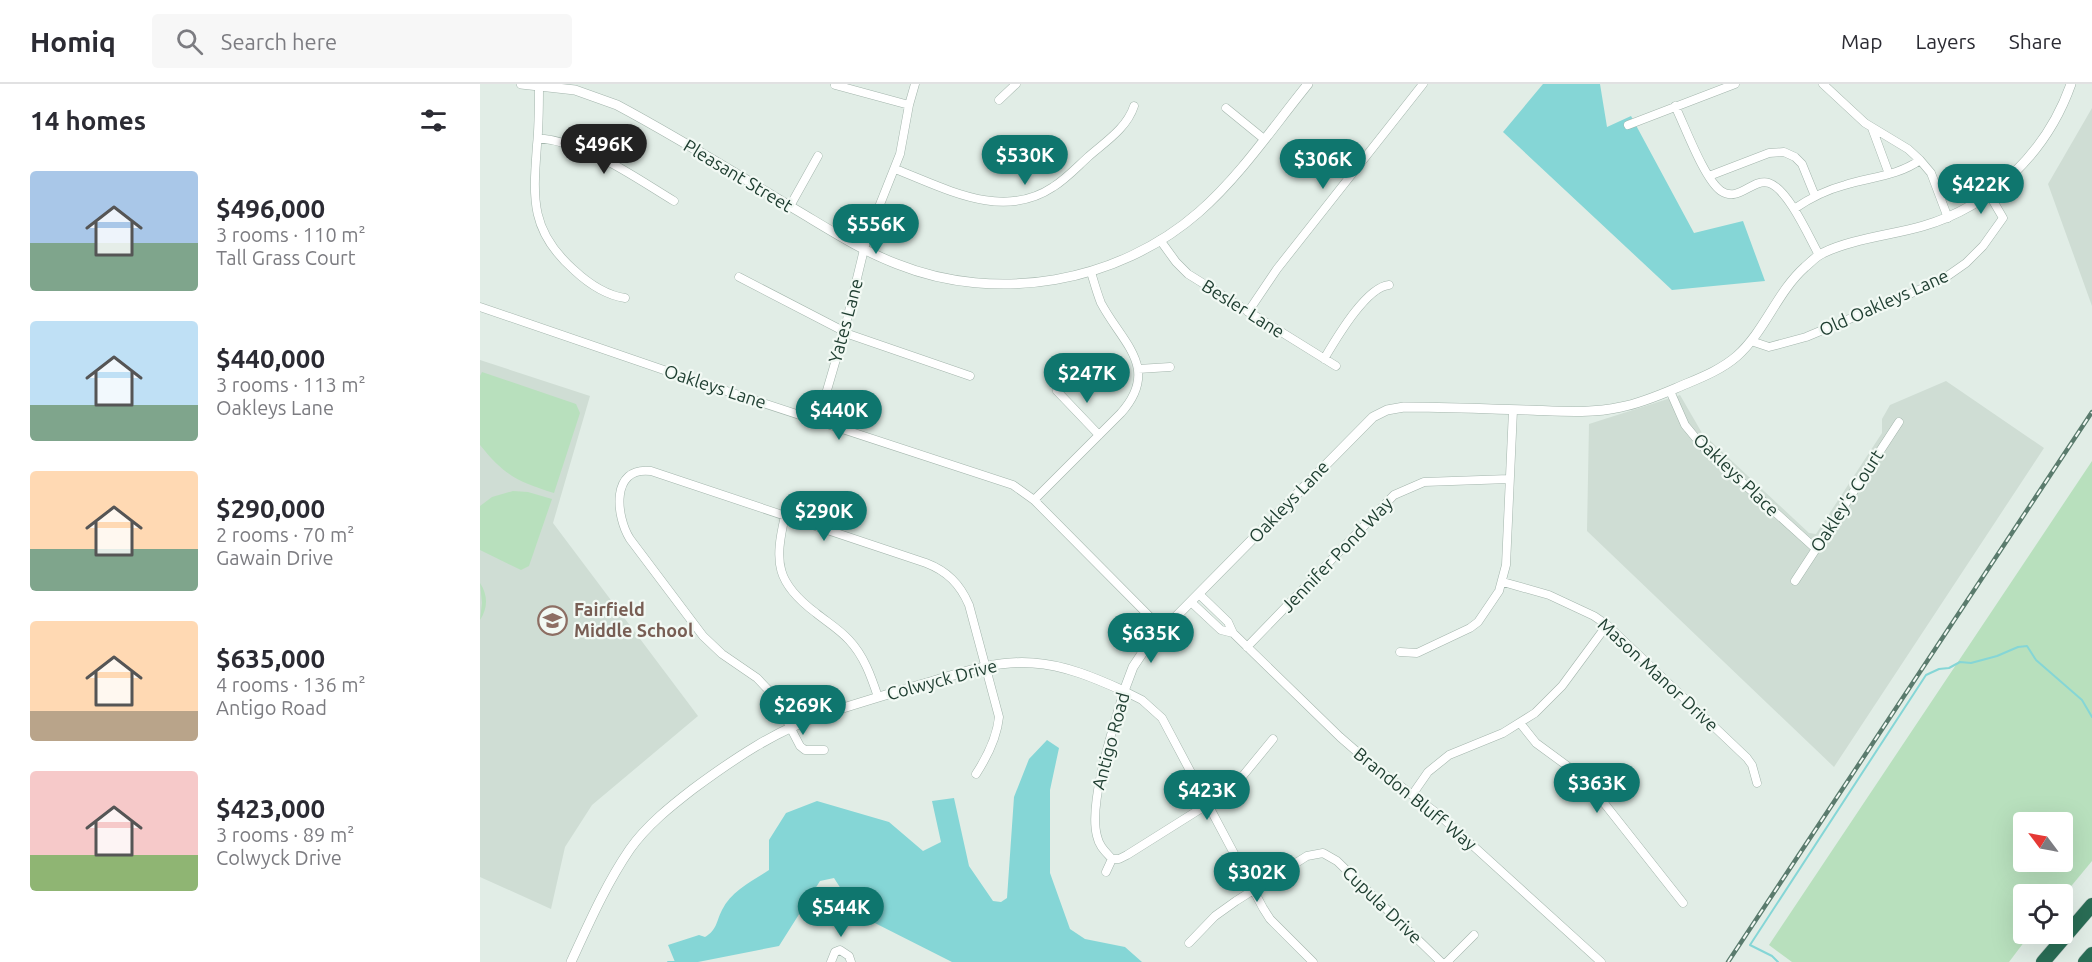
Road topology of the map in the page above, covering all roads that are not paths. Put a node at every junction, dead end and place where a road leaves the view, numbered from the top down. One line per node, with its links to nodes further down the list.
1 (521, 84): 10 (street, Pleasant Street)
2 (915, 84): 12 (street, Yates Lane)
3 (1016, 84): 11 (street)
4 (1308, 84): 19 (street, Pleasant Street)
5 (1423, 84): 39 (street)
6 (1736, 84): 14 (street)
7 (1823, 84): 17 (street)
8 (2070, 84): 25 (street, Oakleys Lane)
9 (835, 85): 12 (street)
10 (540, 86): 18 (street); 28 (street, Pleasant Street)
11 (999, 100)
12 (909, 105): 22 (street, Yates Lane)
13 (1134, 106): 22 (street)
14 (1675, 106): 16 (street); 24 (street)
15 (1226, 108): 19 (street)
16 (1628, 124)
17 (1872, 128): 21 (street); 23 (street)
18 (538, 138): 27 (street); 37 (street)
19 (1264, 139): 31 (street, Pleasant Street)
20 (818, 156): 28 (street)
21 (1920, 160): 23 (street); 30 (street)
22 (895, 169): 32 (street, Yates Lane)
23 (1889, 174): 26 (street)
24 (1709, 176): 26 (street); 29 (street)
25 (1989, 194): 30 (street, Oakleys Lane); 41 (street, Old Oakleys Lane)
26 (1815, 196): 29 (street)
27 (674, 201)
28 (790, 206): 32 (street, Pleasant Street)
29 (1794, 208): 33 (street)
30 (1948, 218): 33 (street, Oakleys Lane)
31 (1160, 240): 34 (street, Pleasant Street); 39 (street, Besler Lane)
32 (864, 249): 34 (street, Pleasant Street); 40 (street, Yates Lane)
33 (1819, 255): 41 (street, Oakleys Lane)
34 (1091, 272): 45 (street)
35 (739, 277): 40 (street)
36 (1389, 285): 42 (street)
37 (626, 298)
38 (480, 307): 50 (street, Oakleys Lane)
39 (1248, 312): 42 (street, Besler Lane)
40 (844, 332): 46 (street); 50 (street, Yates Lane)
41 (1751, 341): 48 (street, Oakleys Lane)
42 (1324, 359): 43 (street, Besler Lane)
43 (1336, 366)
44 (1170, 367): 45 (street)
45 (1138, 369): 52 (street)
46 (970, 376)
47 (1057, 391): 52 (street)
48 (1670, 391): 49 (street, Oakleys Lane); 56 (street, Oakleys Place)
49 (1513, 410): 53 (street); 59 (street, Oakleys Lane)
50 (818, 421): 54 (street, Oakleys Lane)
51 (1899, 422): 56 (street, Oakley's Court)
52 (1099, 435): 54 (street)
53 (1509, 480): 58 (street); 64 (street, Jennifer Pond Way)
54 (1034, 500): 62 (street, Oakleys Lane)
55 (785, 516): 66 (street); 68 (street); 70 (street)
56 (1816, 549): 57 (street, Oakley's Court)
57 (1795, 581)
58 (1503, 582): 61 (street, Mason Manor Drive); 65 (street)
59 (1199, 594): 60 (street, Oakleys Lane); 63 (street, Brandon Bluff Way)
60 (1191, 602): 62 (street, Oakleys Lane); 63 (street, Brandon Bluff Way)
61 (1607, 625): 69 (street); 74 (street, Mason Manor Drive)
62 (1163, 630): 67 (street, Antigo Road)
63 (1233, 633): 64 (street, Brandon Bluff Way)
64 (1247, 647): 75 (street, Brandon Bluff Way)
65 (1400, 652)
66 (986, 667): 67 (street, Colwyck Drive); 68 (street, Colwyck Drive); 73 (street)
67 (1124, 691): 76 (street, Colwyck Drive); 77 (street, Antigo Road)
68 (878, 697): 70 (street, Colwyck Drive)
69 (1520, 723): 75 (street); 80 (street)
70 (791, 727): 72 (street); 85 (street, Colwyck Drive)
71 (1273, 740): 76 (street)
72 (824, 750)
73 (976, 774)
74 (1757, 783)
75 (1412, 795): 91 (street, Brandon Bluff Way)
76 (1209, 805): 77 (street); 79 (street, Colwyck Drive)
77 (1112, 859): 78 (street)
78 (1106, 872)
79 (1253, 890): 83 (street); 88 (street, Colwyck Drive); 89 (street, Cupula Drive)
80 (1683, 903)
81 (2092, 905): 92 (highway)
82 (1474, 935): 90 (street)
83 (1189, 943)
84 (2092, 954): 93 (highway)
85 (571, 962)
86 (831, 962): 87 (street)
87 (851, 962)
88 (1313, 962)
89 (1441, 962)
90 (1447, 962)
91 (1601, 962)
92 (2043, 962)
93 (2085, 962)

